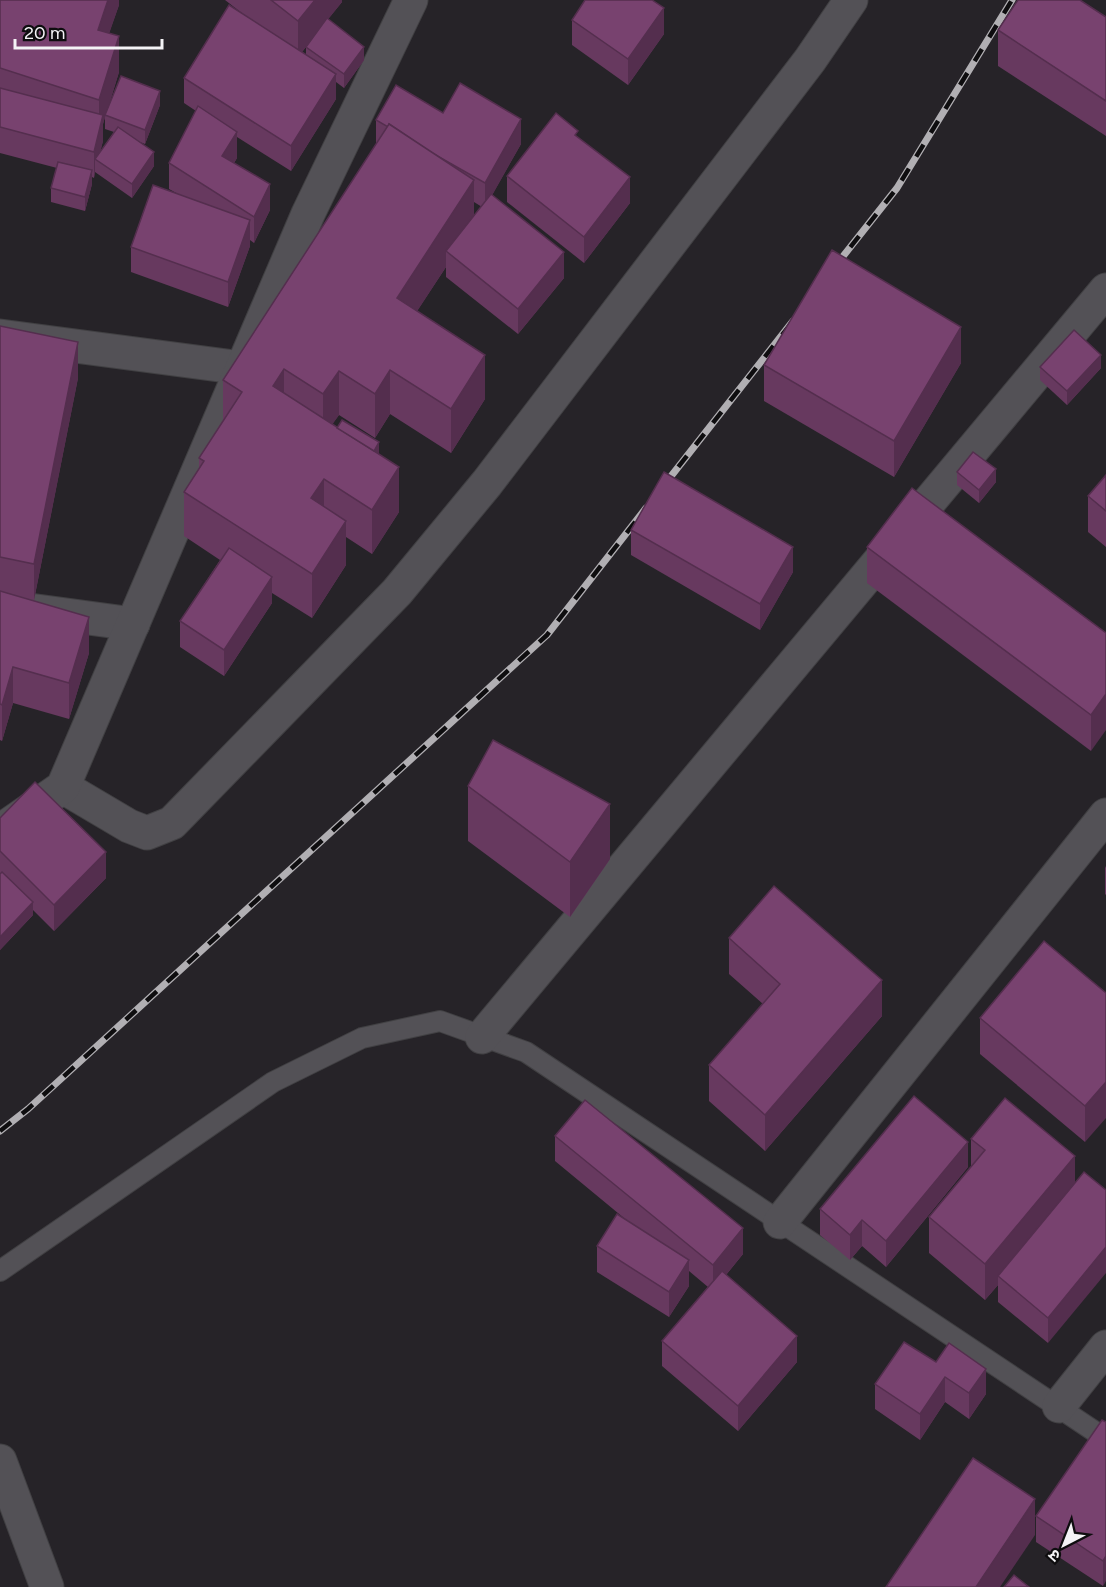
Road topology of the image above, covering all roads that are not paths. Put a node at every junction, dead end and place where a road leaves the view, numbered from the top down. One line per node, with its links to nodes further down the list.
1 (411, 0): 5 (street)
2 (851, 0): 8 (street)
3 (1106, 290): 11 (street)
4 (0, 336): 5 (street)
5 (242, 368): 7 (street)
6 (0, 606): 7 (street)
7 (132, 624): 8 (street)
8 (63, 787): 10 (street)
9 (1106, 815): 12 (street)
10 (0, 831)
11 (482, 1037): 12 (lane); 13 (lane)
12 (780, 1222): 15 (lane)
13 (0, 1271)
14 (1106, 1347): 15 (street)
15 (1059, 1406): 16 (lane)
16 (1106, 1439)
17 (0, 1461): 18 (street)
18 (47, 1587)

